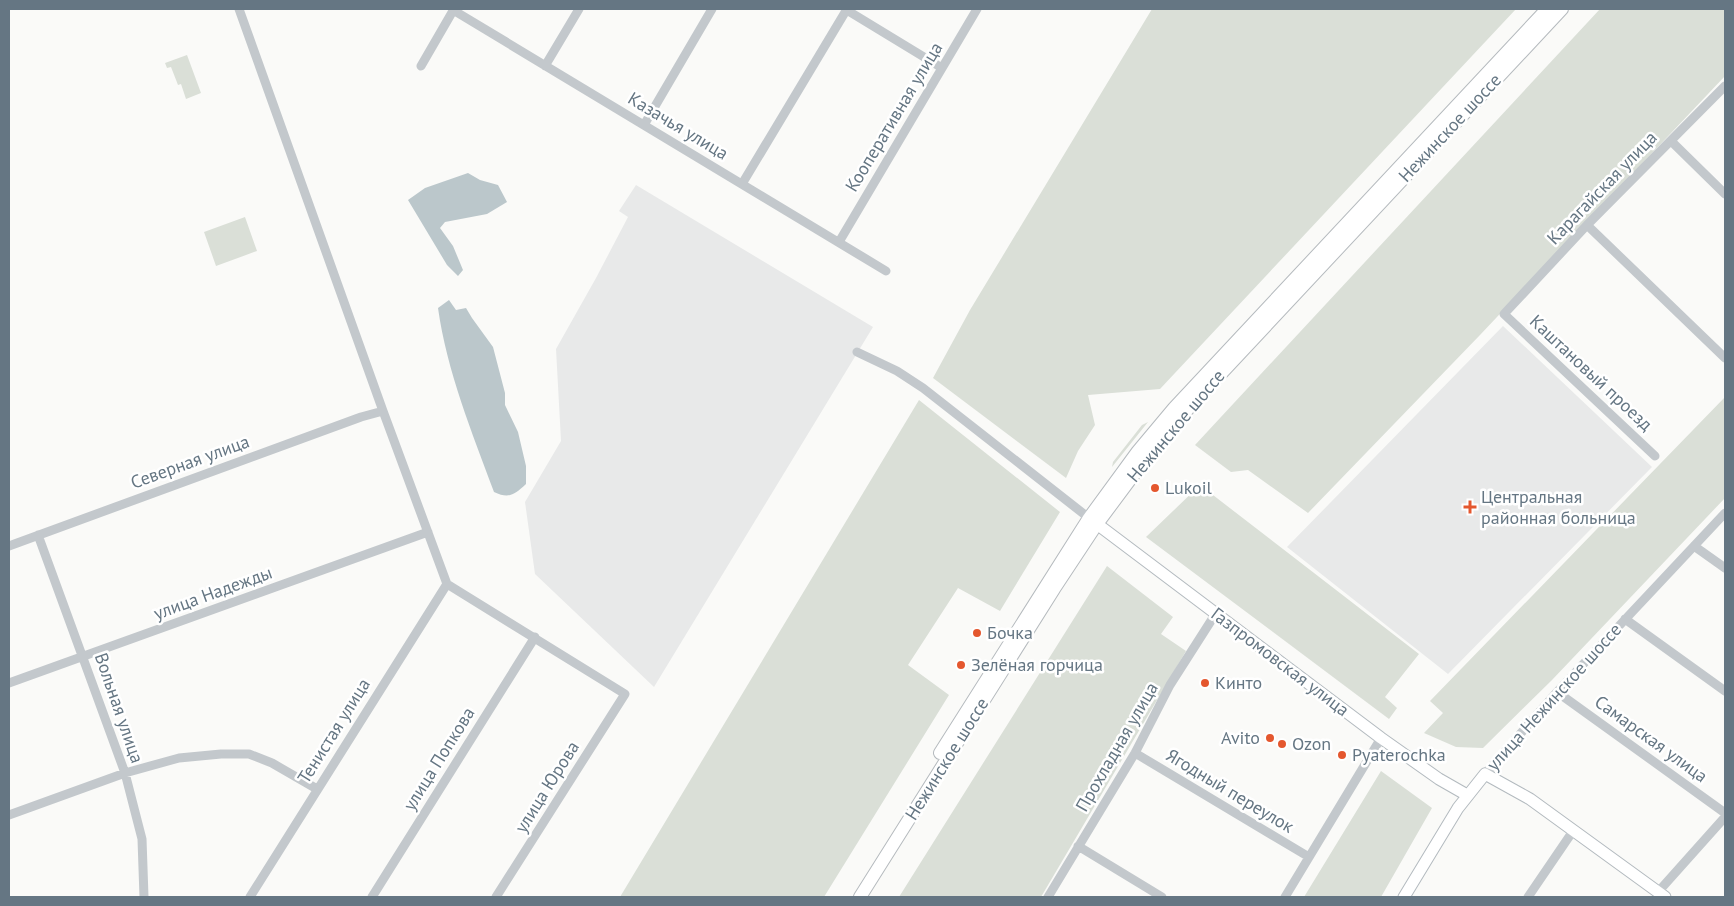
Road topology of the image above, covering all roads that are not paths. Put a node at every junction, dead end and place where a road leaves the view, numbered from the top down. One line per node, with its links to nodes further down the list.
1 (238, 9): 23 (street)
2 (453, 9): 9 (street); 10 (street, Казачья улица)
3 (579, 9): 10 (street)
4 (712, 9): 13 (street)
5 (846, 9): 11 (street); 15 (street)
6 (977, 9): 11 (street, Кооперативная улица)
7 (1547, 9): 26 (main road, Нежинское шоссе)
8 (1562, 9): 26 (main road, Нежинское шоссе)
9 (421, 66)
10 (544, 66): 13 (street, Казачья улица)
11 (942, 68): 18 (street, Кооперативная улица)
12 (1723, 92): 14 (street, Карагайская улица)
13 (644, 125): 15 (street, Казачья улица)
14 (1671, 141): 16 (street); 17 (street, Карагайская улица)
15 (742, 184): 18 (street, Казачья улица)
16 (1725, 194)
17 (1587, 226): 20 (street, Карагайская улица); 22 (street)
18 (839, 242): 19 (street, Казачья улица)
19 (886, 271)
20 (1504, 314): 24 (street, Каштановый проезд)
21 (857, 352): 26 (street)
22 (1725, 358)
23 (383, 411): 27 (street); 28 (street, Северная улица)
24 (1655, 456)
25 (1725, 513): 30 (street, улица Нежинское шоссе)
26 (1093, 521): 33 (main road, Газпромовская улица); 56 (main road, Нежинское шоссе); 57 (main road, Нежинское шоссе)
27 (428, 532): 32 (street); 36 (street, улица Надежды)
28 (38, 535): 29 (street, Северная улица); 36 (street, Вольная улица)
29 (9, 546)
30 (1694, 546): 31 (street); 34 (street, улица Нежинское шоссе)
31 (1725, 568)
32 (447, 584): 35 (street); 44 (street, Тенистая улица)
33 (1216, 614): 40 (main road, Газпромовская улица); 41 (street, Прохладная улица)
34 (1625, 619): 38 (street); 39 (street, улица Нежинское шоссе)
35 (535, 637): 54 (street, улица Попкова); 55 (street, улица Юрова)
36 (84, 657): 37 (street, улица Надежды); 42 (street, Вольная улица)
37 (9, 683)
38 (1725, 691)
39 (1557, 692): 43 (street, улица Нежинское шоссе); 47 (street, Самарская улица)
40 (1381, 738): 45 (main road, Газпромовская улица); 50 (street)
41 (1135, 753): 49 (street, Прохладная улица); 50 (street, Ягодный переулок)
42 (125, 773): 44 (street); 46 (street); 52 (street, Вольная улица)
43 (1484, 774): 45 (main road, улица Нежинское шоссе); 48 (main road)
44 (317, 789): 53 (street, Тенистая улица)
45 (1467, 795): 61 (main road, улица Нежинское шоссе)
46 (9, 815)
47 (1725, 815): 51 (street)
48 (1573, 831): 51 (main road); 62 (street)
49 (1078, 846): 58 (street, Прохладная улица); 59 (street)
50 (1309, 857): 60 (street)
51 (1662, 895)
52 (144, 897)
53 (250, 897)
54 (372, 897)
55 (496, 897)
56 (851, 897)
57 (860, 897)
58 (1048, 897)
59 (1162, 897)
60 (1285, 897)
61 (1404, 897)
62 (1528, 897)

